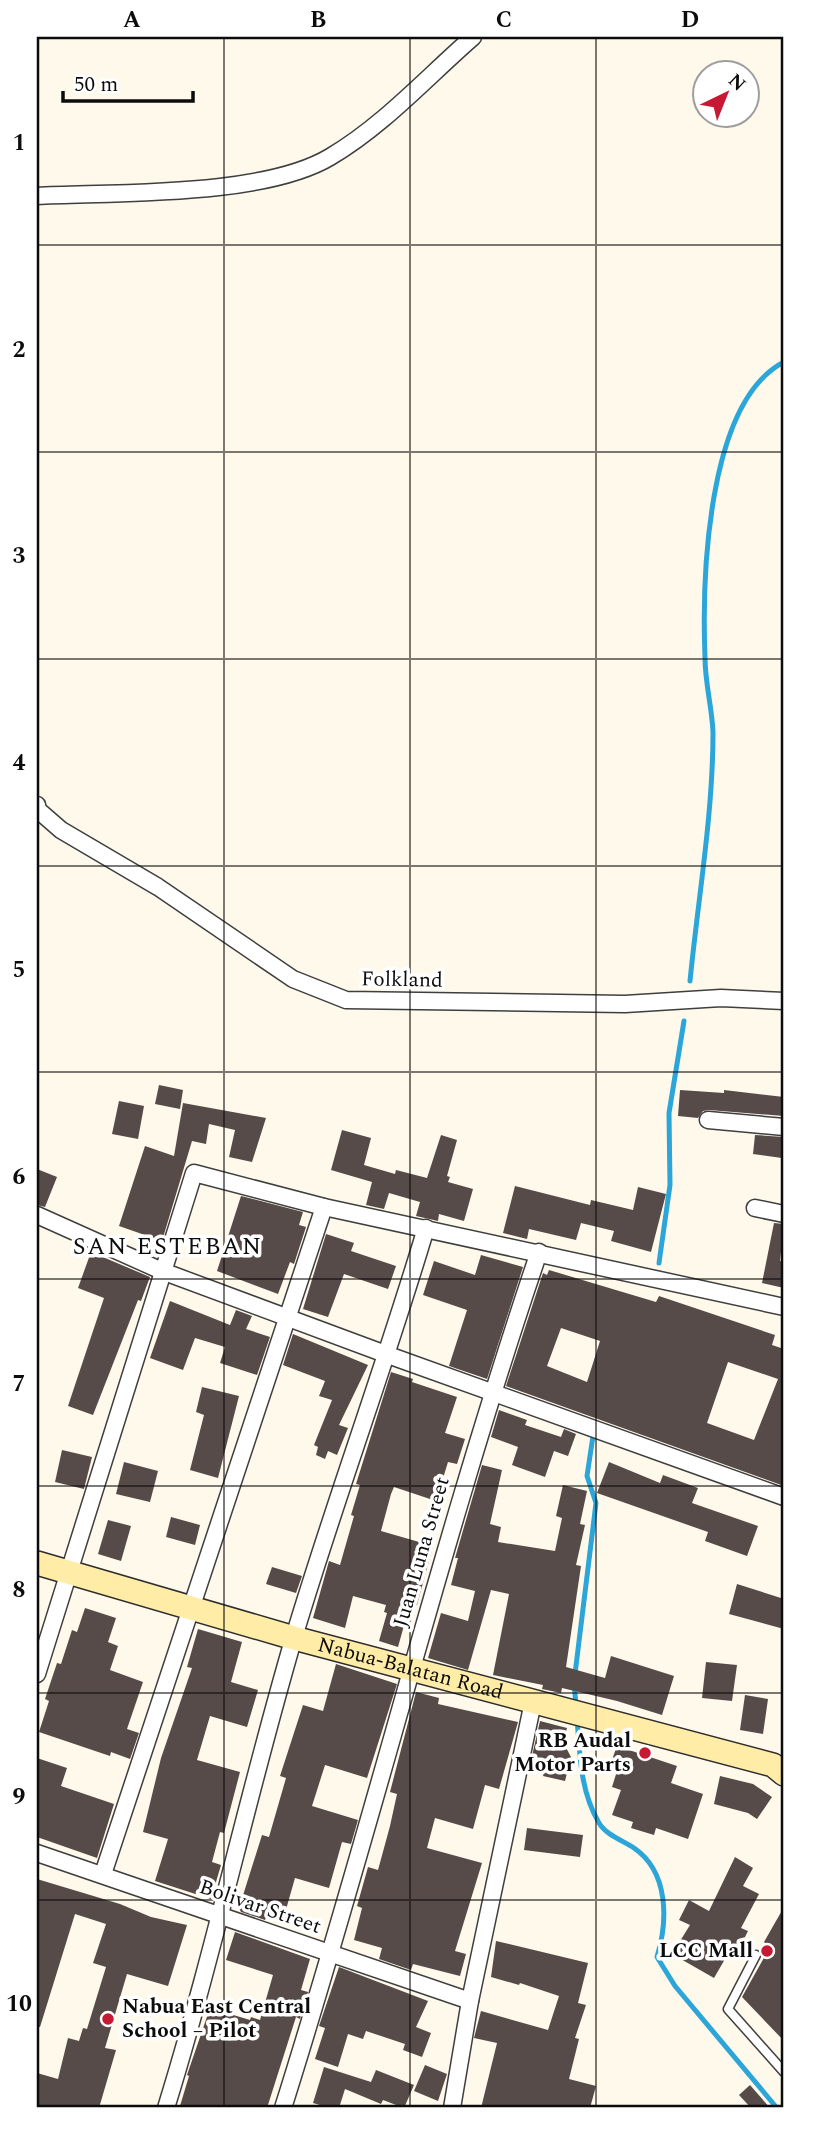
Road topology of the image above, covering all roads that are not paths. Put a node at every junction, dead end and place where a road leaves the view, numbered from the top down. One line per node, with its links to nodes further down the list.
1 (473, 37): 2 (street)
2 (37, 196)
3 (37, 805): 4 (street, Folkland)
4 (784, 1001)
5 (708, 1120): 6 (street)
6 (784, 1127)
7 (324, 1207): 11 (street); 13 (street); 15 (street)
8 (755, 1208): 9 (street)
9 (784, 1214)
10 (37, 1215): 13 (street)
11 (426, 1228): 12 (street); 16 (street)
12 (539, 1252): 14 (street); 17 (street, Juan Luna Street)
13 (162, 1271): 15 (street); 20 (street)
14 (784, 1307)
15 (288, 1318): 16 (street); 21 (street)
16 (388, 1355): 17 (street); 22 (street)
17 (492, 1390): 18 (street); 23 (street, Juan Luna Street)
18 (784, 1497)
19 (37, 1563): 20 (main road, Nabua-Balatan Road)
20 (69, 1573): 21 (main road, Nabua-Balatan Road); 24 (street)
21 (192, 1609): 22 (main road, Nabua-Balatan Road); 28 (street)
22 (294, 1637): 23 (main road, Nabua-Balatan Road); 29 (street)
23 (411, 1667): 25 (main road, Nabua-Balatan Road); 30 (street, Juan Luna Street)
24 (37, 1674)
25 (533, 1702): 26 (main road, Nabua-Balatan Road); 32 (street)
26 (784, 1774)
27 (37, 1853): 28 (street, Bolivar Street)
28 (103, 1874): 29 (street, Bolivar Street)
29 (219, 1914): 30 (street, Bolivar Street); 34 (street)
30 (332, 1954): 32 (street, Bolivar Street); 35 (street, Juan Luna Street)
31 (756, 1955): 33 (lane)
32 (470, 2001): 36 (street)
33 (784, 2072)
34 (166, 2108)
35 (283, 2108)
36 (452, 2108)

